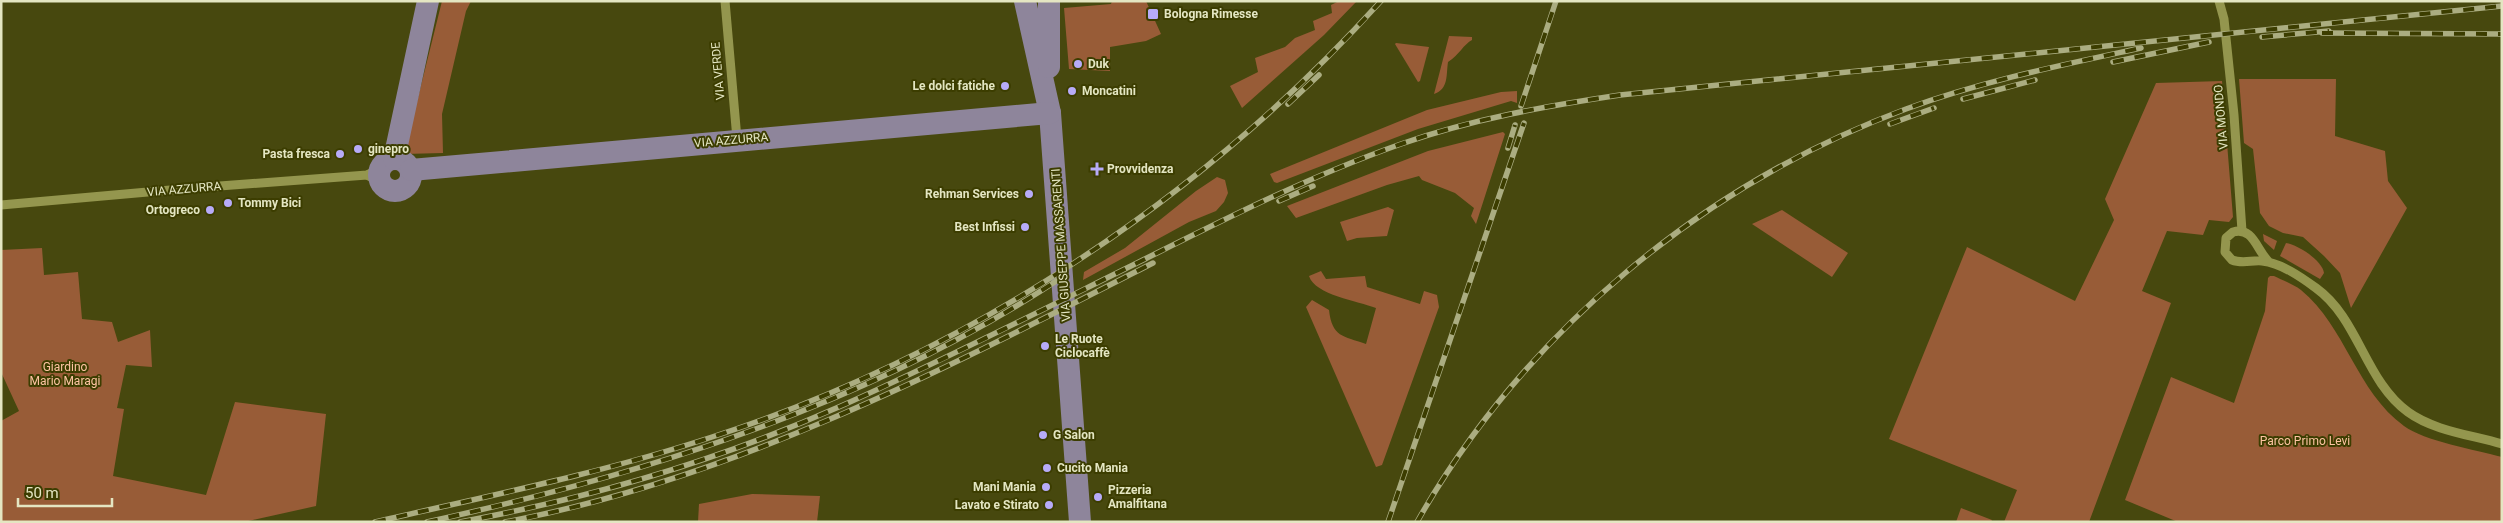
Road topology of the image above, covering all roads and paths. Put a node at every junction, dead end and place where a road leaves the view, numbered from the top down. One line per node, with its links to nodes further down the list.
1 (428, 1): 9 (main road)
2 (725, 1): 8 (street, VIA VERDE)
3 (1026, 1): 6 (main road, VIA GIUSEPPE MASSARENTI)
4 (1049, 1): 6 (main road, VIA GIUSEPPE MASSARENTI)
5 (2220, 1): 11 (street, VIA MONDO)
6 (1046, 88): 7 (main road, VIA GIUSEPPE MASSARENTI)
7 (1050, 112): 8 (main road, VIA AZZURRA); 16 (main road, VIA GIUSEPPE MASSARENTI)
8 (736, 139): 9 (main road, VIA AZZURRA)
9 (387, 171): 10 (street, VIA AZZURRA)
10 (1, 205)
11 (2242, 231): 12 (street); 13 (street)
12 (2254, 242): 13 (street); 14 (street)
13 (2242, 262): 14 (street)
14 (2269, 262): 15 (street)
15 (2502, 444)
16 (1080, 522)

